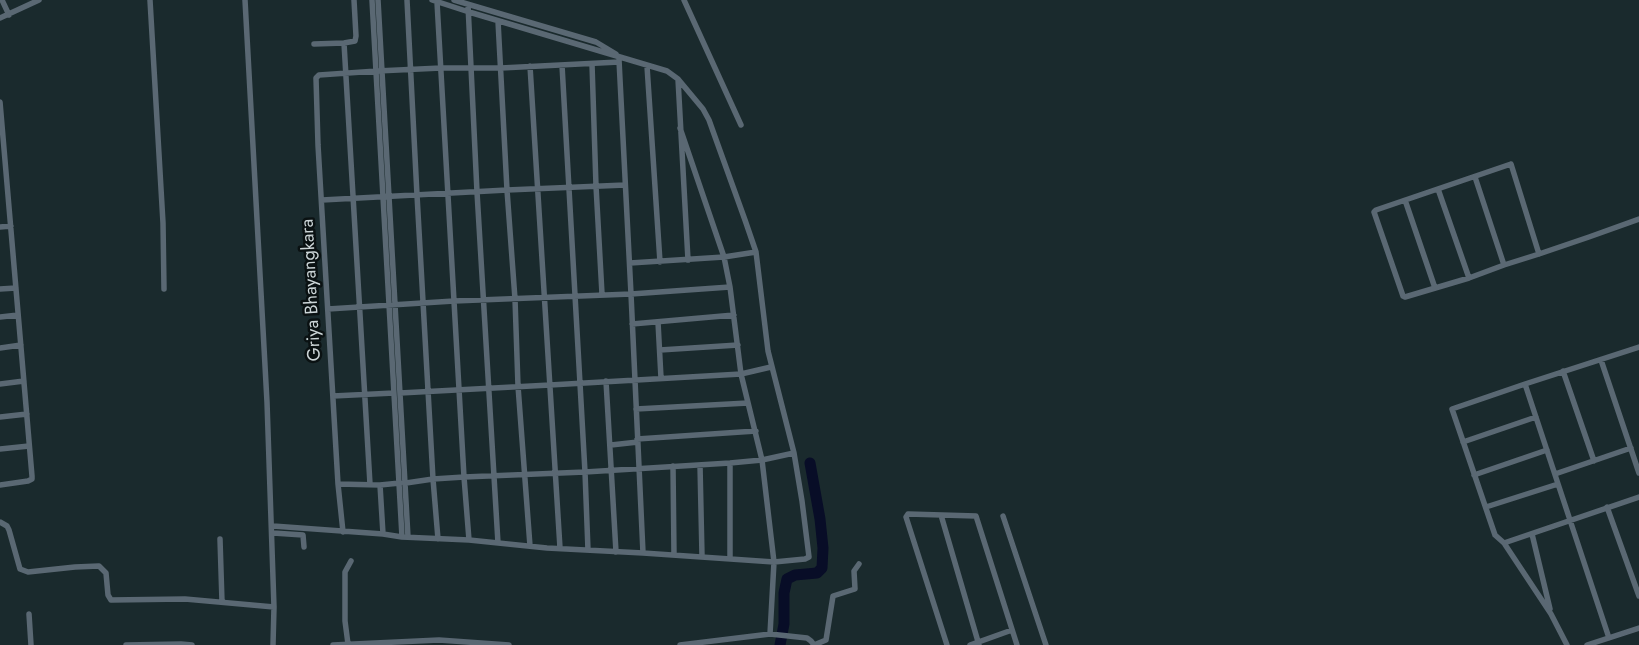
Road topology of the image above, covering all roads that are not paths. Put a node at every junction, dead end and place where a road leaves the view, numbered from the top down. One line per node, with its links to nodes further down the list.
1 (2, 0): 14 (street)
2 (39, 0): 14 (street)
3 (150, 0): 67 (street)
4 (245, 0): 151 (street)
5 (354, 0): 17 (street)
6 (372, 0): 28 (street)
7 (378, 0): 28 (street)
8 (407, 0): 26 (street)
9 (454, 0): 12 (street)
10 (684, 0): 32 (street)
11 (435, 1): 13 (street); 24 (street)
12 (468, 5): 13 (street); 19 (street)
13 (469, 12): 16 (street); 27 (street)
14 (9, 14): 15 (street)
15 (0, 18)
16 (498, 21): 19 (street); 25 (street)
17 (344, 43): 18 (street); 29 (street)
18 (314, 44)
19 (620, 58): 20 (street); 23 (street); 37 (street)
20 (592, 64): 21 (street); 38 (street)
21 (562, 65): 22 (street); 39 (street)
22 (530, 66): 25 (street); 40 (street)
23 (647, 66): 30 (street); 59 (street)
24 (441, 68): 26 (street); 27 (street); 44 (street)
25 (501, 68): 27 (street); 42 (street)
26 (410, 69): 28 (street); 46 (street)
27 (471, 69): 43 (street)
28 (380, 71): 29 (street); 48 (street)
29 (345, 73): 49 (street); 50 (street, Griya Bhayangkara)
30 (678, 79): 33 (street); 55 (street)
31 (0, 102): 34 (street)
32 (741, 125)
33 (680, 128): 57 (street); 58 (street)
34 (2, 150): 35 (street)
35 (3, 165): 45 (street)
36 (1475, 177): 41 (street); 56 (street); 61 (street)
37 (625, 185): 38 (street); 60 (street)
38 (596, 186): 39 (street); 68 (street)
39 (568, 187): 40 (street); 71 (street)
40 (537, 189): 42 (street); 70 (street)
41 (1438, 189): 51 (street); 62 (street)
42 (507, 190): 43 (street); 72 (street)
43 (477, 192): 44 (street); 73 (street)
44 (448, 193): 46 (street); 74 (street)
45 (8, 195): 47 (street); 53 (street)
46 (417, 195): 48 (street); 75 (street)
47 (0, 196)
48 (386, 197): 49 (street); 76 (street)
49 (353, 198): 50 (street); 77 (street)
50 (322, 200): 78 (street, Griya Bhayangkara)
51 (1405, 200): 65 (street); 65 (street)
52 (1639, 219): 56 (street)
53 (11, 226): 54 (street); 63 (street)
54 (0, 227)
55 (756, 252): 57 (street); 90 (street)
56 (1538, 254): 61 (street)
57 (724, 257): 58 (street); 64 (street)
58 (688, 260): 59 (street)
59 (660, 262): 60 (street)
60 (630, 263): 69 (street)
61 (1504, 265): 62 (street)
62 (1469, 278): 65 (street)
63 (16, 288): 66 (street); 79 (street)
64 (730, 288): 69 (street); 80 (street)
65 (1435, 288)
66 (0, 289)
67 (164, 289)
68 (602, 294): 69 (street); 71 (street)
69 (631, 294): 83 (street)
70 (545, 296): 71 (street); 72 (street); 101 (street)
71 (575, 296): 97 (street)
72 (515, 299): 73 (street); 100 (street)
73 (485, 300): 74 (street); 102 (street)
74 (454, 301): 75 (street); 103 (street)
75 (423, 302): 76 (street); 104 (street)
76 (392, 304): 77 (street); 105 (street)
77 (359, 307): 78 (street); 106 (street)
78 (328, 309): 107 (street, Griya Bhayangkara)
79 (18, 315): 81 (street); 85 (street)
80 (734, 315): 82 (street); 84 (street)
81 (0, 317)
82 (658, 322): 83 (street); 88 (street)
83 (632, 324): 94 (street)
84 (738, 345): 88 (street); 92 (street)
85 (21, 346): 87 (street); 95 (street)
86 (1639, 347): 89 (street)
87 (0, 348)
88 (660, 350): 93 (street)
89 (1602, 360): 91 (street); 118 (street)
90 (771, 367): 92 (street); 121 (street)
91 (1563, 372): 99 (street); 123 (street)
92 (742, 374): 93 (street); 108 (street)
93 (661, 378): 94 (street)
94 (635, 380): 96 (street); 109 (street)
95 (24, 381): 98 (street); 110 (street)
96 (606, 381): 97 (street); 116 (street)
97 (580, 383): 101 (street); 129 (street)
98 (0, 384)
99 (1525, 384): 112 (street); 115 (street)
100 (518, 386): 101 (street); 102 (street); 135 (street)
101 (550, 386): 130 (street)
102 (490, 387): 103 (street); 134 (street)
103 (459, 389): 104 (street); 136 (street)
104 (428, 392): 105 (street); 137 (street)
105 (397, 393): 106 (street); 138 (street)
106 (364, 394): 107 (street); 140 (street)
107 (333, 396): 139 (street, Griya Bhayangkara)
108 (748, 403): 109 (street); 113 (street)
109 (636, 409): 114 (street)
110 (27, 414): 111 (street); 117 (street)
111 (0, 417)
112 (1536, 417): 115 (street); 120 (street)
113 (756, 432): 114 (street); 122 (street)
114 (638, 441): 116 (street); 127 (street)
115 (1463, 442): 131 (street)
116 (610, 444): 128 (street)
117 (30, 446): 119 (street); 142 (street)
118 (1631, 448): 123 (street); 133 (street)
119 (0, 449)
120 (1548, 450): 131 (street); 132 (street)
121 (794, 453): 122 (street); 172 (street)
122 (762, 460): 124 (street); 172 (street)
123 (1594, 461): 132 (street)
124 (730, 463): 125 (street); 170 (street)
125 (700, 465): 126 (street); 169 (street)
126 (673, 466): 127 (street); 168 (street)
127 (639, 469): 128 (street); 167 (street)
128 (611, 470): 129 (street); 166 (street)
129 (585, 472): 130 (street); 165 (street)
130 (555, 473): 135 (street); 164 (street)
131 (1474, 474): 145 (street)
132 (1555, 474): 141 (street)
133 (1639, 474)
134 (495, 475): 135 (street); 136 (street); 160 (street)
135 (524, 475): 162 (street)
136 (464, 477): 137 (street); 159 (street)
137 (432, 479): 138 (street); 158 (street)
138 (403, 483): 143 (street); 156 (street)
139 (338, 484): 140 (street); 152 (street, Griya Bhayangkara)
140 (370, 484): 143 (street)
141 (1558, 484): 145 (street); 149 (street)
142 (0, 485)
143 (380, 485): 154 (street)
144 (1639, 497): 146 (street)
145 (1486, 507): 161 (street)
146 (1607, 507): 149 (street); 174 (street)
147 (941, 515): 180 (street); 186 (street); 195 (street)
148 (1003, 516): 198 (street)
149 (1570, 520): 155 (street); 182 (street)
150 (0, 522): 175 (street)
151 (273, 526): 152 (street); 153 (street)
152 (343, 532): 154 (street)
153 (273, 533): 163 (street); 176 (street)
154 (383, 534): 156 (street)
155 (1532, 534): 161 (street); 178 (street)
156 (405, 537): 158 (street)
157 (220, 539): 175 (street)
158 (438, 539): 159 (street)
159 (469, 540): 160 (street)
160 (498, 543): 162 (street)
161 (1504, 543): 178 (street)
162 (530, 546): 164 (street)
163 (304, 547)
164 (560, 548): 165 (street)
165 (588, 550): 166 (street)
166 (616, 552): 167 (street)
167 (643, 553): 168 (street)
168 (674, 555): 169 (street)
169 (702, 556): 170 (street)
170 (730, 558): 172 (street)
171 (351, 561): 185 (street)
172 (774, 562): 181 (street)
173 (858, 564): 194 (street)
174 (1639, 596)
175 (222, 602): 176 (street)
176 (274, 607): 190 (street)
177 (29, 614): 187 (street)
178 (1551, 614): 199 (street)
179 (1639, 628): 182 (street)
180 (1012, 630): 186 (street); 197 (street)
181 (770, 634): 193 (street); 194 (street)
182 (1609, 638): 200 (street)
183 (143, 644): 184 (street); 188 (street)
184 (181, 644): 189 (street)
185 (348, 644): 191 (street); 192 (street)
186 (978, 644): 196 (street)
187 (32, 645)
188 (126, 645)
189 (192, 645)
190 (273, 645)
191 (333, 645)
192 (509, 645)
193 (680, 645)
194 (814, 645)
195 (947, 645)
196 (970, 645)
197 (1017, 645)
198 (1046, 645)
199 (1567, 645)
200 (1587, 645)

